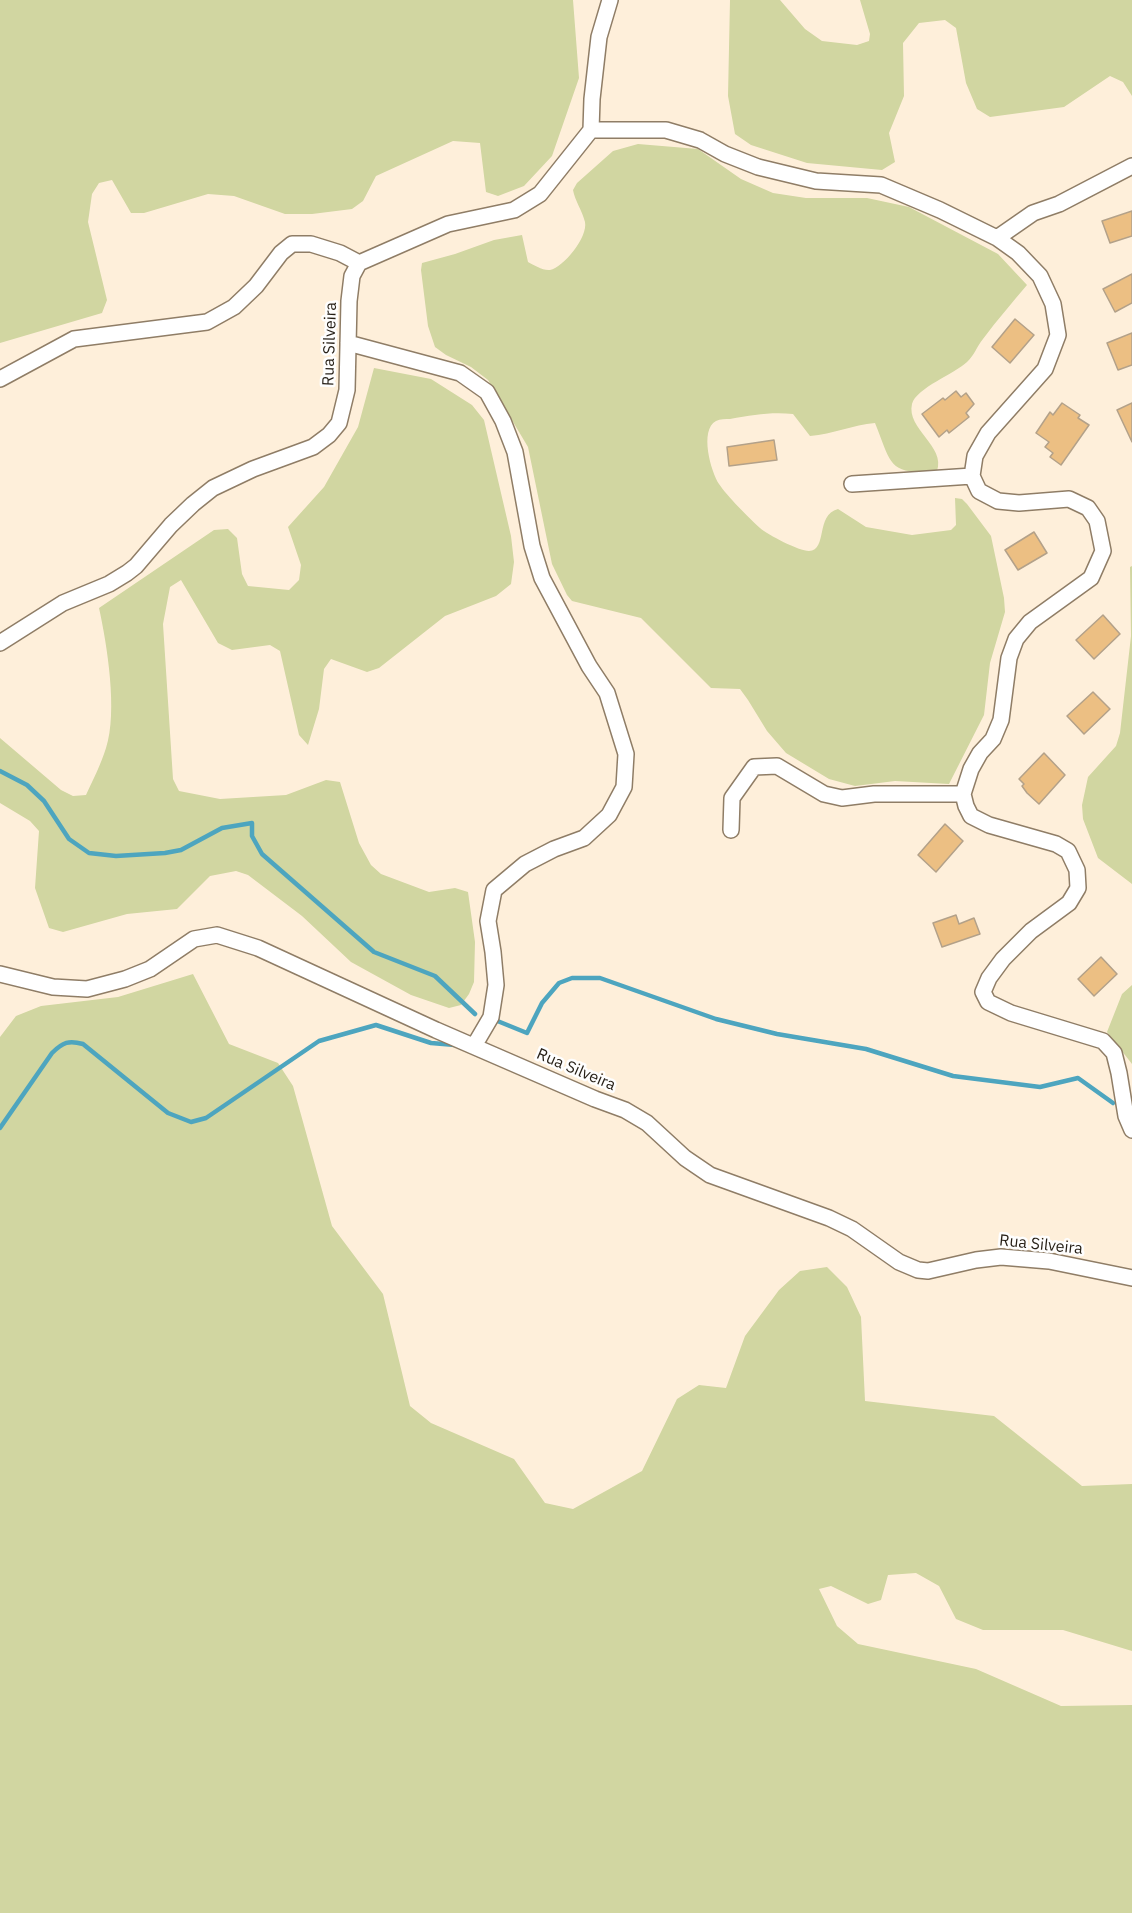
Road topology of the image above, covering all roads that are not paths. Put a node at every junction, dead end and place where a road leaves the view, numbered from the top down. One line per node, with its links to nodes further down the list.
1 (609, 0): 2 (street)
2 (591, 130): 4 (street); 5 (street)
3 (1132, 166): 4 (street)
4 (997, 238): 8 (street)
5 (359, 262): 6 (street, Rua Silveira); 7 (street)
6 (348, 343): 10 (street, Rua Silveira); 14 (street)
7 (0, 379)
8 (972, 476): 9 (street); 11 (street)
9 (852, 484)
10 (0, 643)
11 (963, 794): 12 (street); 15 (street)
12 (731, 830)
13 (0, 974): 14 (street, Rua Silveira)
14 (474, 1046): 16 (street, Rua Silveira)
15 (1132, 1130)
16 (1132, 1278)

